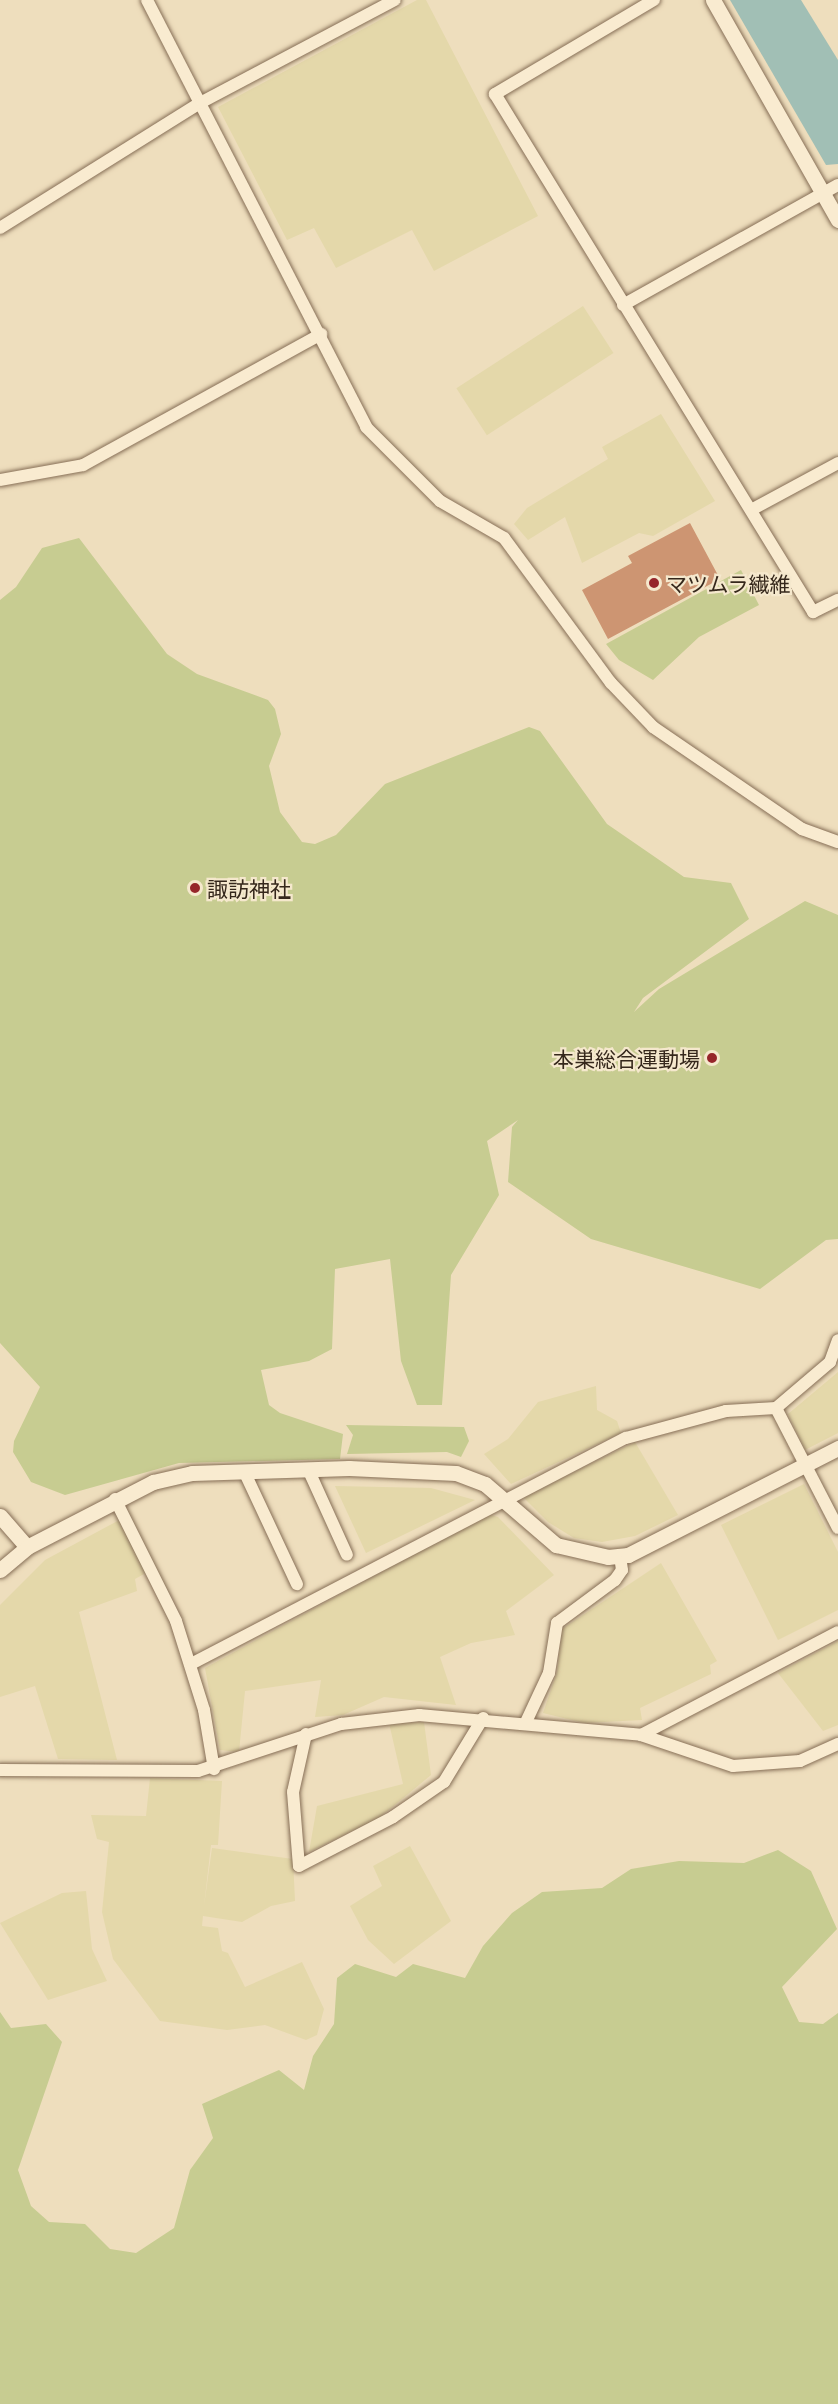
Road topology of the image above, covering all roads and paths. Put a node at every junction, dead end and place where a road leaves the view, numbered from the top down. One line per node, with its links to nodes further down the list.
1 (147, 0): 5 (street)
2 (395, 0): 5 (street)
3 (654, 0): 10 (street)
4 (713, 0): 7 (street)
5 (202, 102): 9 (street); 11 (street)
6 (838, 185): 7 (street)
7 (824, 194): 8 (street); 10 (street)
8 (838, 219)
9 (0, 228)
10 (623, 304): 14 (street)
11 (321, 334): 13 (street); 16 (street)
12 (838, 463): 14 (street)
13 (0, 480)
14 (751, 510): 15 (street)
15 (838, 600)
16 (838, 842)
17 (838, 1341): 18 (street)
18 (776, 1408): 20 (street); 24 (street)
19 (838, 1448): 20 (street)
20 (804, 1466): 26 (street); 29 (street)
21 (308, 1469): 22 (street); 24 (street); 28 (street)
22 (244, 1471): 23 (street); 31 (street)
23 (115, 1499): 27 (street); 33 (street)
24 (503, 1500): 29 (street); 33 (street)
25 (0, 1516): 27 (street)
26 (838, 1528)
27 (27, 1547): 30 (street)
28 (347, 1555)
29 (620, 1556): 35 (street)
30 (0, 1570)
31 (297, 1584)
32 (838, 1632): 37 (street)
33 (191, 1664): 39 (street)
34 (483, 1718): 35 (street); 36 (street); 36 (street)
35 (526, 1722): 37 (street)
36 (306, 1734): 39 (street)
37 (641, 1735): 38 (street)
38 (838, 1744)
39 (214, 1769): 40 (street)
40 (0, 1770)

